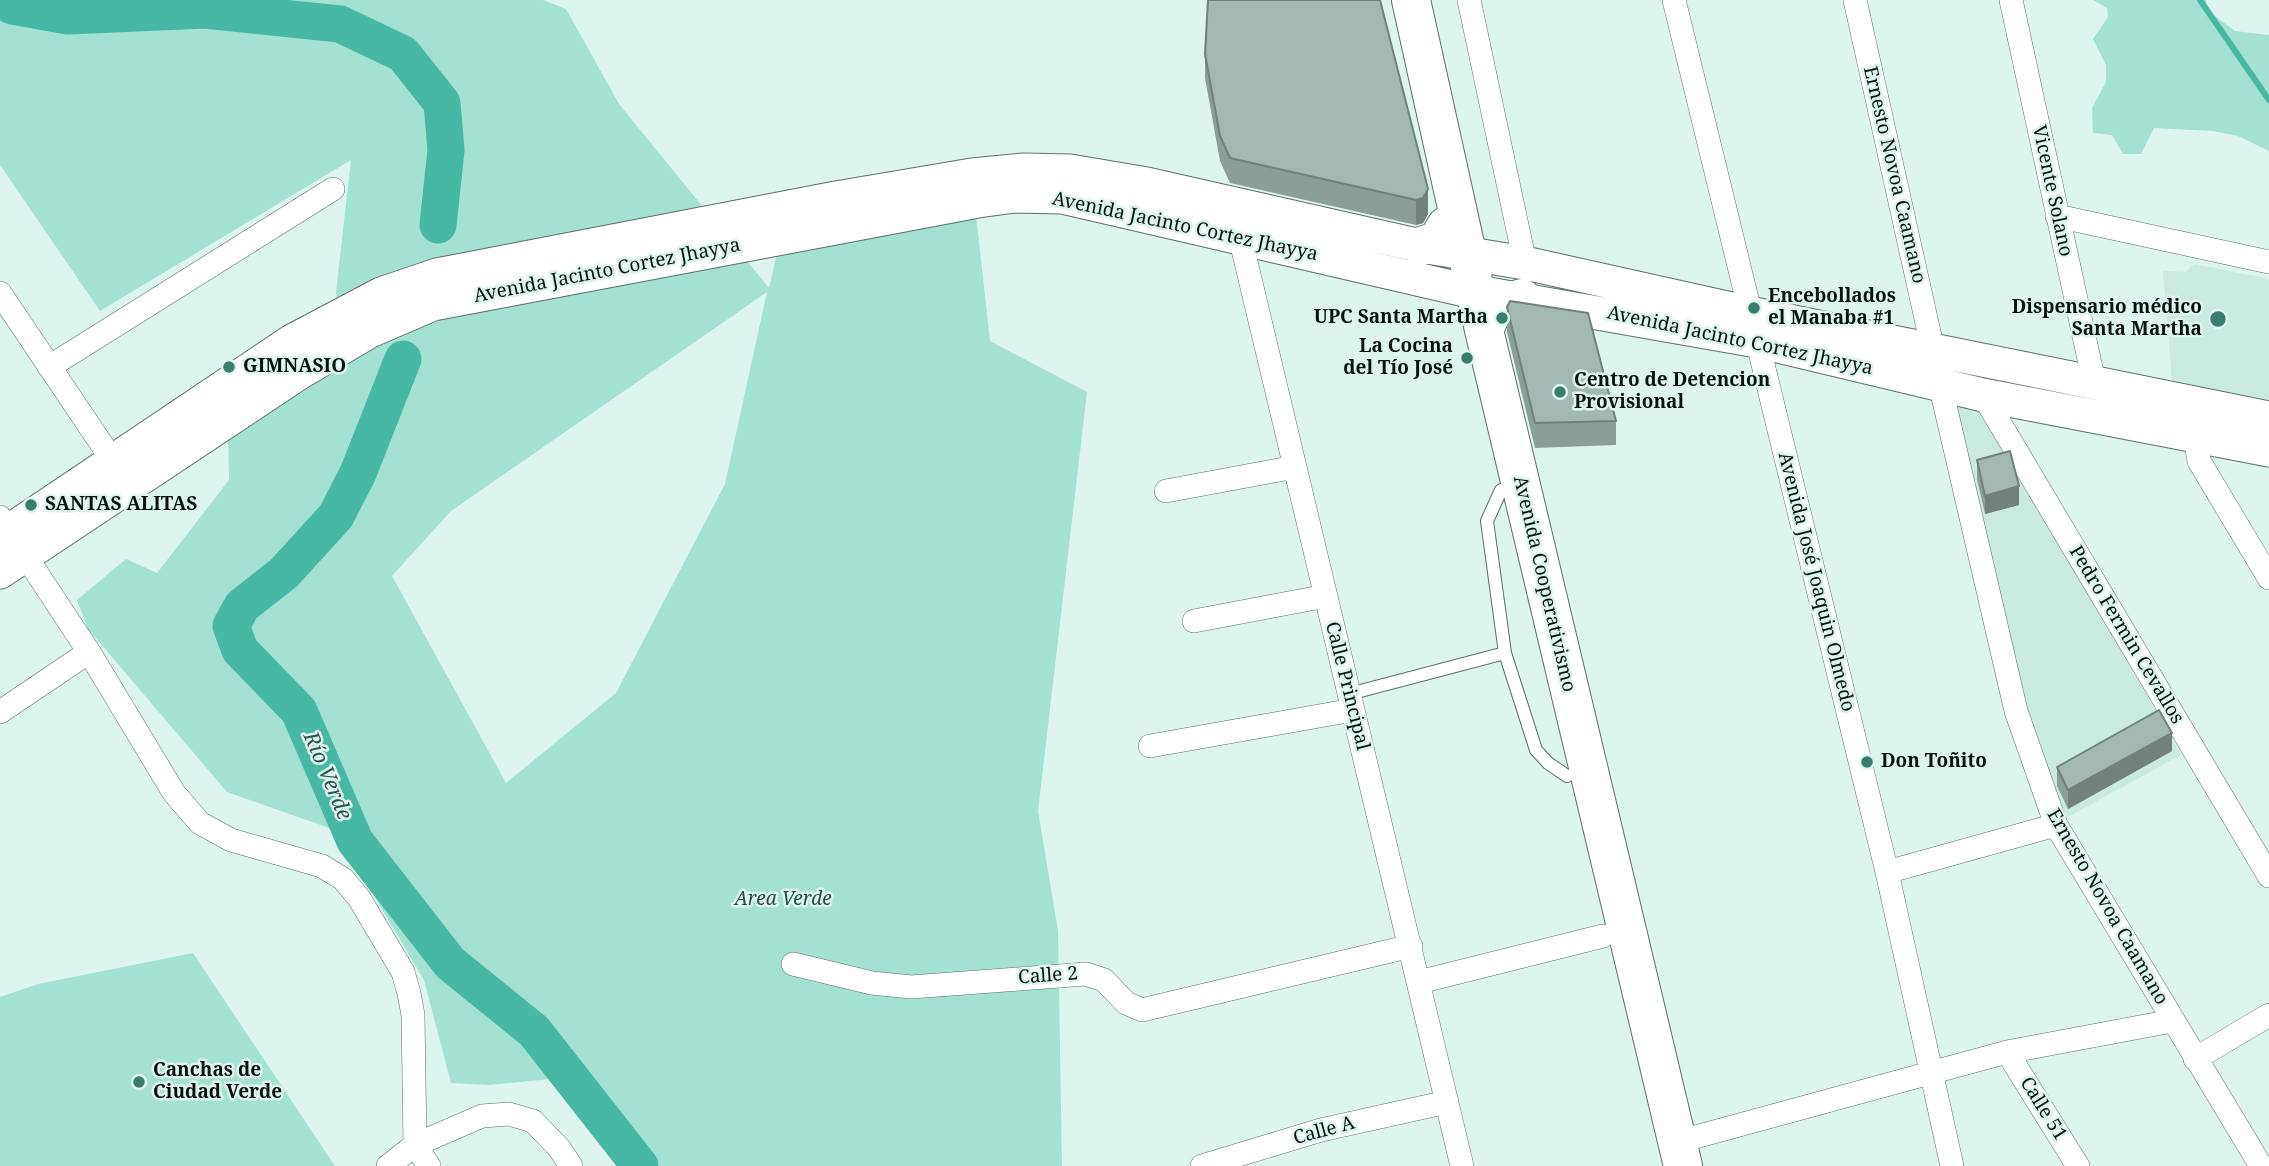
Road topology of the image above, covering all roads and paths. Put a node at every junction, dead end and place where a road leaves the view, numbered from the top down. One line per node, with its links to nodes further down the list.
1 (1387, 0): 11 (highway, Avenida Cooperativismo)
2 (1411, 0): 11 (highway, Avenida Cooperativismo)
3 (1469, 0): 13 (street)
4 (1674, 0): 15 (street, Avenida José Joaquin Olmedo)
5 (1855, 0): 17 (street, Ernesto Novoa Caamano)
6 (2011, 0): 9 (street, Vicente Solano)
7 (333, 189): 18 (street)
8 (1245, 205): 10 (street, Calle Principal); 11 (street, Avenida Jacinto Cortez Jhayya); 26 (street, Avenida Jacinto Cortez Jhayya)
9 (2057, 216): 12 (street); 19 (street, Vicente Solano)
10 (1240, 237): 11 (street, Avenida Jacinto Cortez Jhayya); 25 (street, Calle Principal); 26 (street, Avenida Jacinto Cortez Jhayya)
11 (1454, 260): 13 (street, Avenida Jacinto Cortez Jhayya); 16 (highway, Avenida Cooperativismo); 27 (highway, Avenida Cooperativismo)
12 (2269, 262)
13 (1523, 281): 15 (street, Avenida Jacinto Cortez Jhayya); 16 (highway)
14 (0, 293): 18 (street)
15 (1754, 327): 17 (street, Avenida Jacinto Cortez Jhayya); 20 (street, Avenida Jacinto Cortez Jhayya); 40 (street, Avenida José Joaquin Olmedo)
16 (1484, 330): 53 (highway, Avenida Cooperativismo)
17 (1933, 350): 19 (street, Avenida Jacinto Cortez Jhayya)
18 (49, 367): 26 (street)
19 (2094, 382): 22 (street, Avenida Jacinto Cortez Jhayya)
20 (1940, 384): 21 (street, Avenida Jacinto Cortez Jhayya); 39 (street, Ernesto Novoa Caamano)
21 (1983, 395): 23 (street, Avenida Jacinto Cortez Jhayya); 41 (street, Pedro Fermin Cevallos)
22 (2269, 418)
23 (2195, 437): 24 (street, Avenida Jacinto Cortez Jhayya); 30 (street)
24 (2269, 450)
25 (1295, 467): 28 (street); 31 (street, Calle Principal)
26 (121, 473): 29 (street, Avenida Jacinto Cortez Jhayya)
27 (1501, 490): 34 (lane); 38 (highway, Avenida Cooperativismo)
28 (1166, 491)
29 (7, 542): 33 (street)
30 (2269, 578)
31 (1326, 596): 32 (street); 35 (street, Calle Principal)
32 (1194, 621)
33 (89, 652): 36 (street); 52 (street)
34 (1505, 653): 35 (lane); 38 (lane)
35 (1351, 702): 37 (street); 43 (street, Calle Principal)
36 (0, 712)
37 (1150, 746)
38 (1567, 776): 42 (highway, Avenida Cooperativismo)
39 (2056, 825): 40 (street); 47 (street, Ernesto Novoa Caamano)
40 (1887, 873): 50 (street, Avenida José Joaquin Olmedo)
41 (2269, 876)
42 (1603, 936): 45 (street); 53 (highway, Avenida Cooperativismo)
43 (1411, 946): 44 (street, Calle 2); 45 (street, Calle Principal)
44 (793, 964)
45 (1419, 982): 51 (street, Calle Principal)
46 (2269, 1015): 49 (street)
47 (2172, 1021): 48 (street); 49 (street, Ernesto Novoa Caamano)
48 (2007, 1052): 50 (street); 60 (street, Calle 51)
49 (2195, 1059): 61 (street, Ernesto Novoa Caamano)
50 (1931, 1074): 53 (street); 59 (street, Avenida José Joaquin Olmedo)
51 (1447, 1102): 57 (street, Calle A); 58 (street, Calle Principal)
52 (415, 1145): 54 (street); 55 (street); 56 (street)
53 (1673, 1158)
54 (388, 1166)
55 (429, 1166)
56 (571, 1166)
57 (1202, 1166)
58 (1462, 1166)
59 (1952, 1166)
60 (2078, 1166)
61 (2260, 1166)

